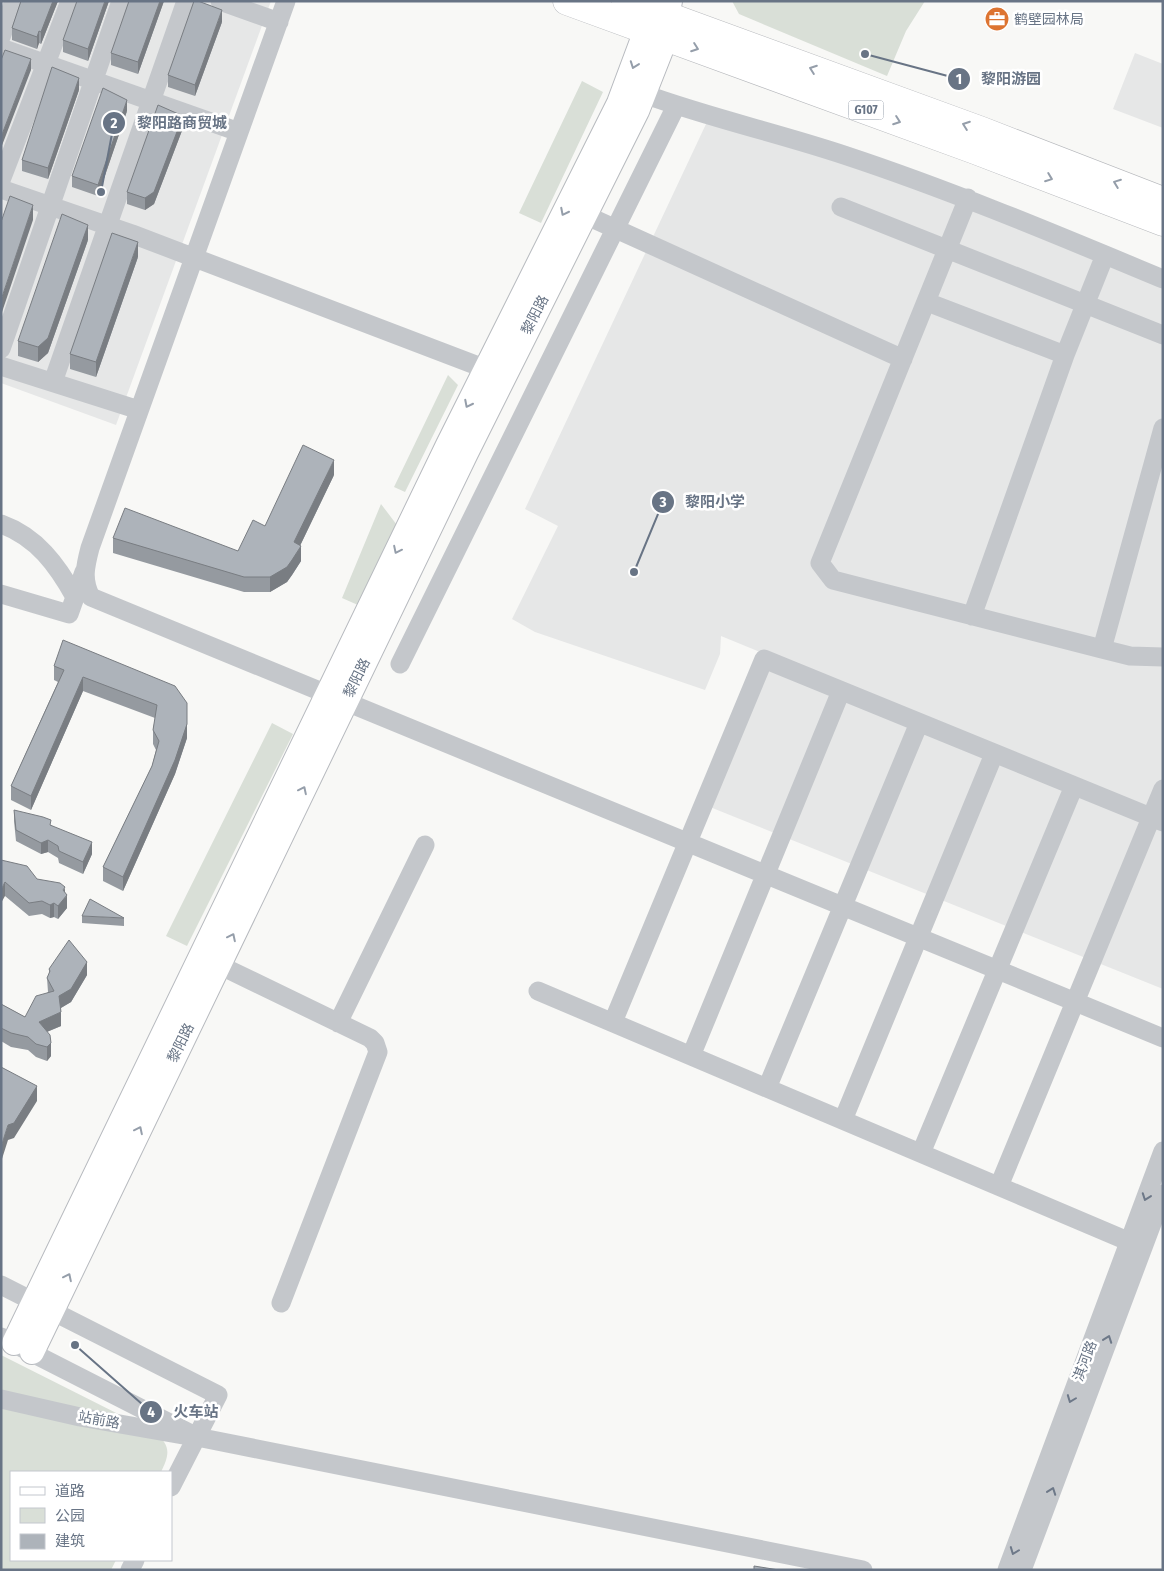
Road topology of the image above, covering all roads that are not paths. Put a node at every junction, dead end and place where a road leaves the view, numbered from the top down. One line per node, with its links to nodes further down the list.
1 (14, 1): 10 (street)
2 (70, 1): 12 (street)
3 (121, 1): 13 (street)
4 (186, 1): 15 (street)
5 (220, 1): 9 (street)
6 (286, 1): 9 (street)
7 (567, 1): 8 (highway, G107)
8 (653, 14): 14 (main road, 黎阳路); 21 (highway, G107, one-way to 8); 25 (highway, G107, one-way to 25); 39 (main road, 黎阳路, one-way to 39)
9 (279, 22): 17 (street)
10 (1, 37)
11 (1, 48): 12 (street)
12 (46, 63): 13 (street); 18 (street)
13 (94, 80): 15 (street); 22 (street)
14 (644, 94): 16 (street); 24 (main road, 黎阳路)
15 (151, 101): 17 (street); 26 (street)
16 (676, 106): 20 (street); 27 (street)
17 (239, 132): 30 (street)
18 (1, 180)
19 (1, 189): 22 (street)
20 (968, 198): 28 (street); 29 (street)
21 (1163, 201)
22 (51, 206): 26 (street); 35 (street)
23 (841, 207): 28 (street)
24 (585, 215): 27 (street); 52 (main road, 黎阳路)
25 (1163, 222)
26 (107, 226): 30 (street); 40 (street)
27 (615, 229): 37 (street); 50 (street)
28 (948, 250): 32 (street); 33 (street)
29 (1105, 255): 31 (street); 33 (street)
30 (194, 258): 39 (street); 41 (street)
31 (1163, 279)
32 (927, 302): 36 (street); 37 (street)
33 (1084, 304): 34 (street); 36 (street)
34 (1163, 335)
35 (1, 349)
36 (1065, 355): 47 (street)
37 (903, 359): 47 (street)
38 (1, 366): 40 (street)
39 (486, 369): 52 (main road, 黎阳路, one-way to 52)
40 (53, 382): 41 (street)
41 (139, 410): 44 (street)
42 (1163, 428): 48 (street)
43 (1, 524): 46 (street)
44 (84, 572): 46 (street); 52 (street)
45 (1, 594): 46 (street)
46 (75, 597)
47 (972, 616): 48 (street)
48 (1102, 649): 49 (street)
49 (1163, 657)
50 (400, 664)
51 (841, 691): 53 (street); 58 (street); 60 (street)
52 (336, 699): 58 (street); 63 (main road, 黎阳路, one-way to 52); 80 (main road, 黎阳路)
53 (919, 722): 54 (street); 61 (street)
54 (994, 754): 55 (street); 62 (street)
55 (1074, 786): 57 (street); 64 (street)
56 (1163, 789): 57 (street)
57 (1157, 820): 66 (street)
58 (688, 843): 60 (street); 67 (street)
59 (425, 845): 68 (street)
60 (765, 875): 61 (street); 70 (street)
61 (842, 906): 62 (street); 71 (street)
62 (918, 938): 64 (street); 72 (street)
63 (218, 965): 68 (street); 80 (main road, 黎阳路, one-way to 63)
64 (998, 970): 66 (street); 74 (street)
65 (538, 991): 67 (street)
66 (1075, 1002): 69 (street); 75 (street)
67 (613, 1022): 70 (street)
68 (338, 1023): 79 (street)
69 (1163, 1038)
70 (691, 1056): 71 (street)
71 (766, 1088): 72 (street)
72 (843, 1120): 74 (street)
73 (1163, 1151): 77 (street, 淇河路, one-way to 77)
74 (921, 1153): 75 (street)
75 (999, 1186): 77 (street)
76 (1163, 1194): 87 (street, 淇河路, one-way to 76)
77 (1130, 1242): 86 (street, 淇河路, one-way to 86)
78 (1, 1285): 80 (street)
79 (281, 1303)
80 (43, 1306): 81 (main road, 黎阳路); 83 (street)
81 (16, 1344): 83 (street)
82 (1, 1399): 83 (street, 站前路)
83 (197, 1437): 84 (street); 85 (street)
84 (172, 1485)
85 (863, 1570)
86 (1007, 1570)
87 (1022, 1570)

